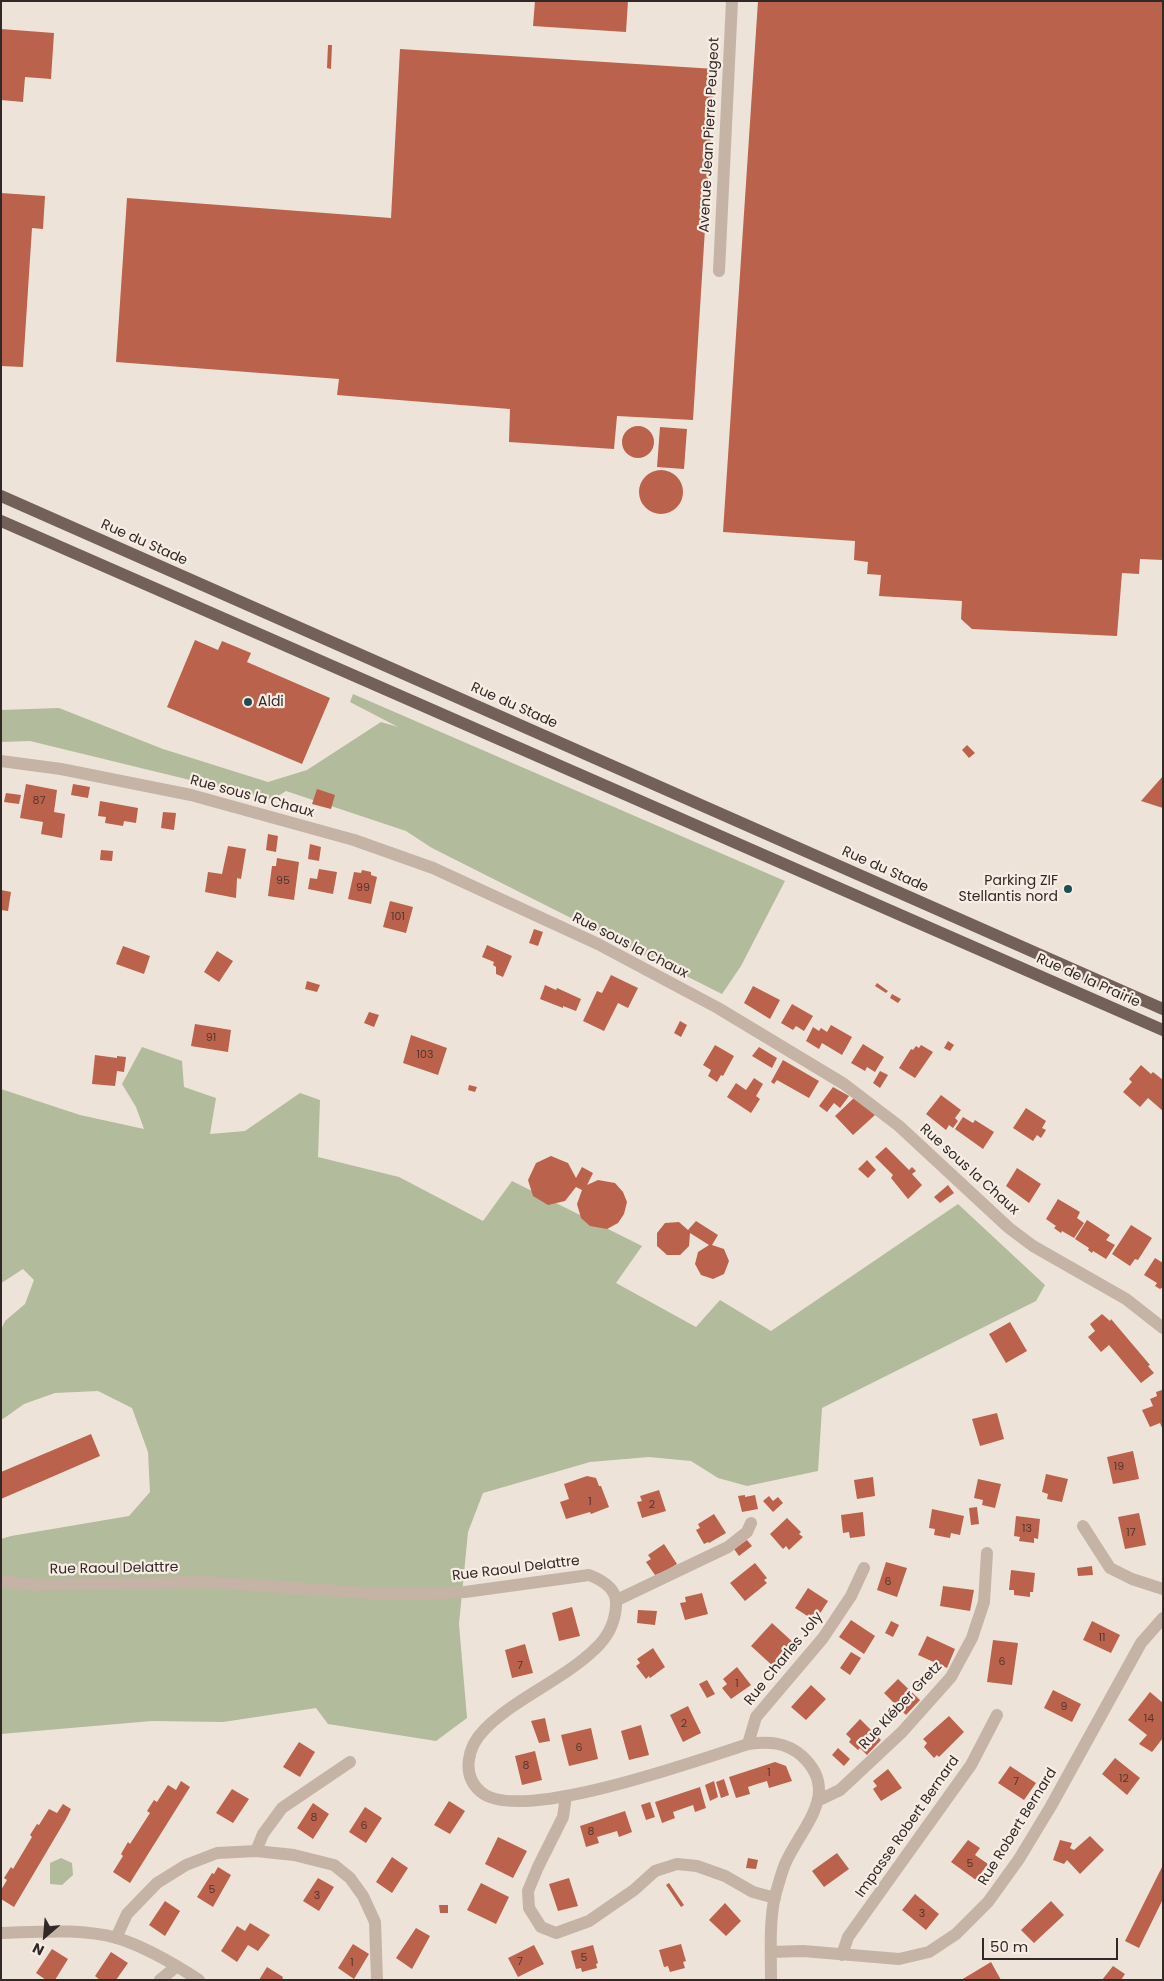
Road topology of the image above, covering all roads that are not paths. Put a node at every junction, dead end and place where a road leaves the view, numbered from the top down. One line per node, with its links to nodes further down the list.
1 (732, 1): 2 (street, Avenue Jean Pierre Peugeot)
2 (719, 271)
3 (1, 496): 6 (main road, Rue du Stade)
4 (1, 521): 8 (main road, Rue de la Prairie)
5 (1, 761): 9 (street, Rue sous la Chaux)
6 (1015, 944): 7 (main road, Rue de la Prairie)
7 (1163, 1008)
8 (1163, 1030)
9 (1163, 1328)
10 (751, 1523): 16 (street)
11 (1083, 1526): 15 (street)
12 (987, 1553): 22 (street, Rue Kléber Gretz)
13 (864, 1568): 19 (street, Rue Charles Joly)
14 (1, 1581): 16 (street, Rue Raoul Delattre)
15 (1163, 1589)
16 (617, 1600): 21 (street)
17 (1163, 1618): 28 (street, Rue Robert Bernard)
18 (997, 1715): 28 (street, Impasse Robert Bernard)
19 (748, 1744): 21 (street); 22 (street)
20 (350, 1762): 23 (street)
21 (566, 1796): 24 (street)
22 (819, 1800): 24 (street)
23 (256, 1851): 26 (street); 32 (street)
24 (775, 1898): 27 (street)
25 (1, 1933): 26 (street)
26 (116, 1938): 29 (street)
27 (771, 1952): 28 (street, Rue Robert Bernard); 33 (street)
28 (842, 1955)
29 (177, 1966): 30 (street); 31 (street)
30 (160, 1980)
31 (199, 1980)
32 (378, 1980)
33 (771, 1980)

